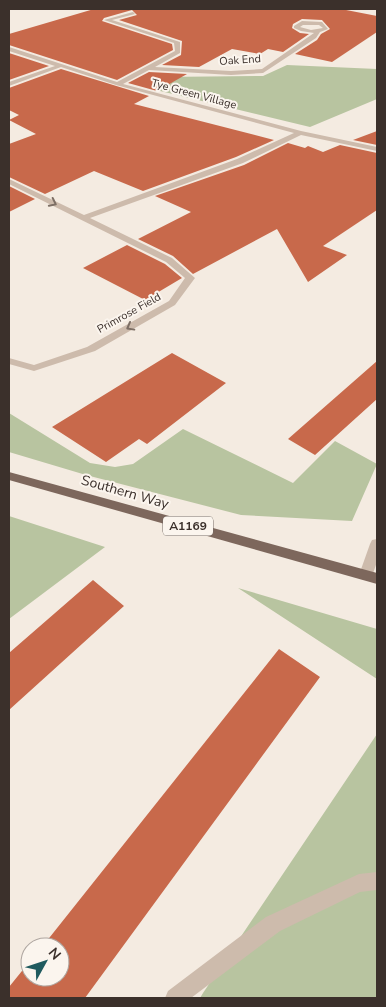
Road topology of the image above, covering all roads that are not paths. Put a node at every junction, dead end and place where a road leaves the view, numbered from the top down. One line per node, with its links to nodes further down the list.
1 (133, 13): 5 (street)
2 (318, 31): 5 (street, Oak End)
3 (9, 49): 4 (street, Tye Green Village)
4 (62, 66): 6 (street); 7 (street, Tye Green Village)
5 (150, 68): 7 (street)
6 (9, 84)
7 (118, 84): 8 (street, Tye Green Village)
8 (300, 133): 9 (street, Tye Green Village); 11 (street)
9 (377, 149)
10 (9, 182): 11 (street, Primrose Field, one-way to 11)
11 (84, 218): 12 (street, Primrose Field, one-way to 12)
12 (9, 361)
13 (9, 476): 15 (main road, Southern Way / A1169)
14 (377, 544): 15 (street)
15 (372, 577)
16 (377, 881): 17 (street)
17 (175, 998)

